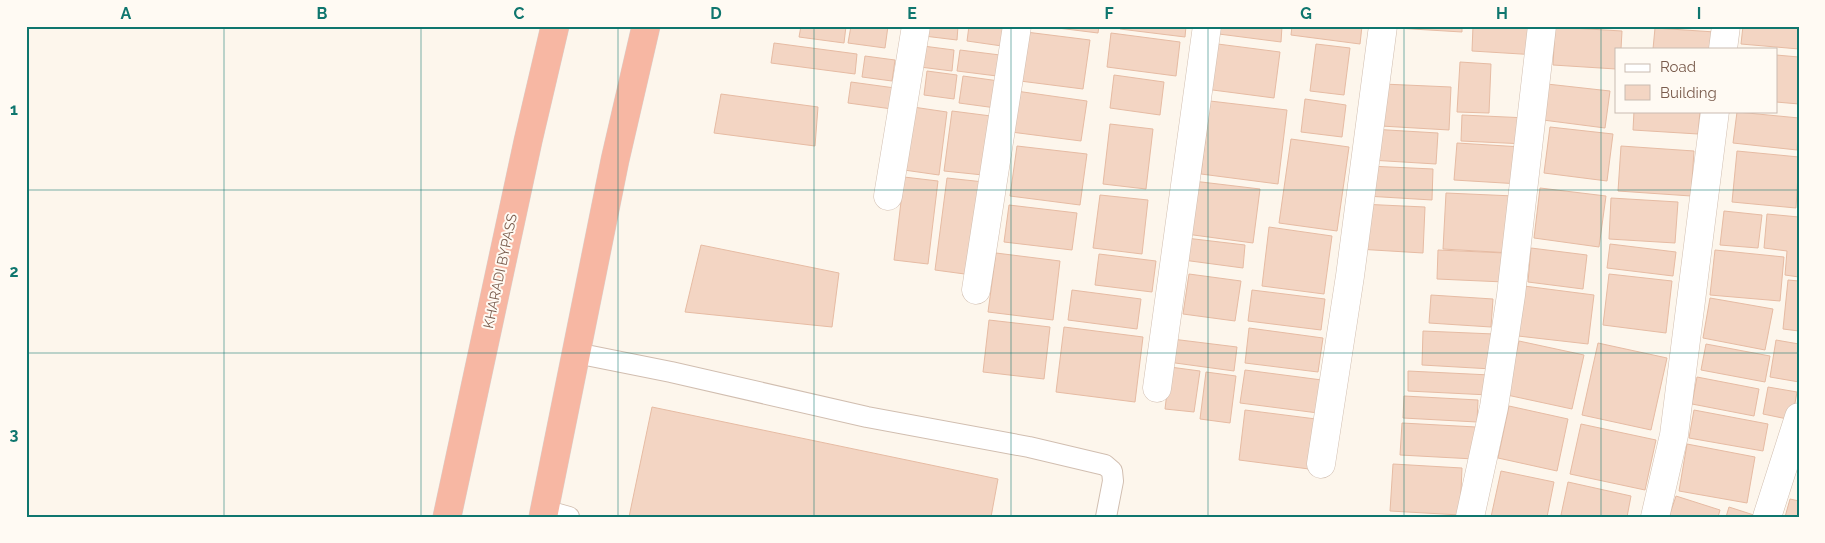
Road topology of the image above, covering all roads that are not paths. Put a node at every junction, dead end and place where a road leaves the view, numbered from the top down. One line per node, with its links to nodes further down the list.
1 (554, 26): 18 (highway, KHARADI BYPASS)
2 (646, 26): 13 (highway)
3 (916, 26): 11 (street)
4 (1017, 26): 12 (street)
5 (1207, 26): 14 (street)
6 (1383, 26): 16 (street)
7 (1542, 26): 20 (street)
8 (1726, 26): 9 (street)
9 (1723, 48)
10 (1715, 112): 21 (street)
11 (888, 196)
12 (976, 290)
13 (576, 353): 17 (highway); 19 (lane)
14 (1157, 388)
15 (1799, 416): 22 (street)
16 (1321, 464)
17 (552, 515)
18 (446, 517)
19 (1106, 517)
20 (1470, 517)
21 (1655, 517)
22 (1767, 517)

